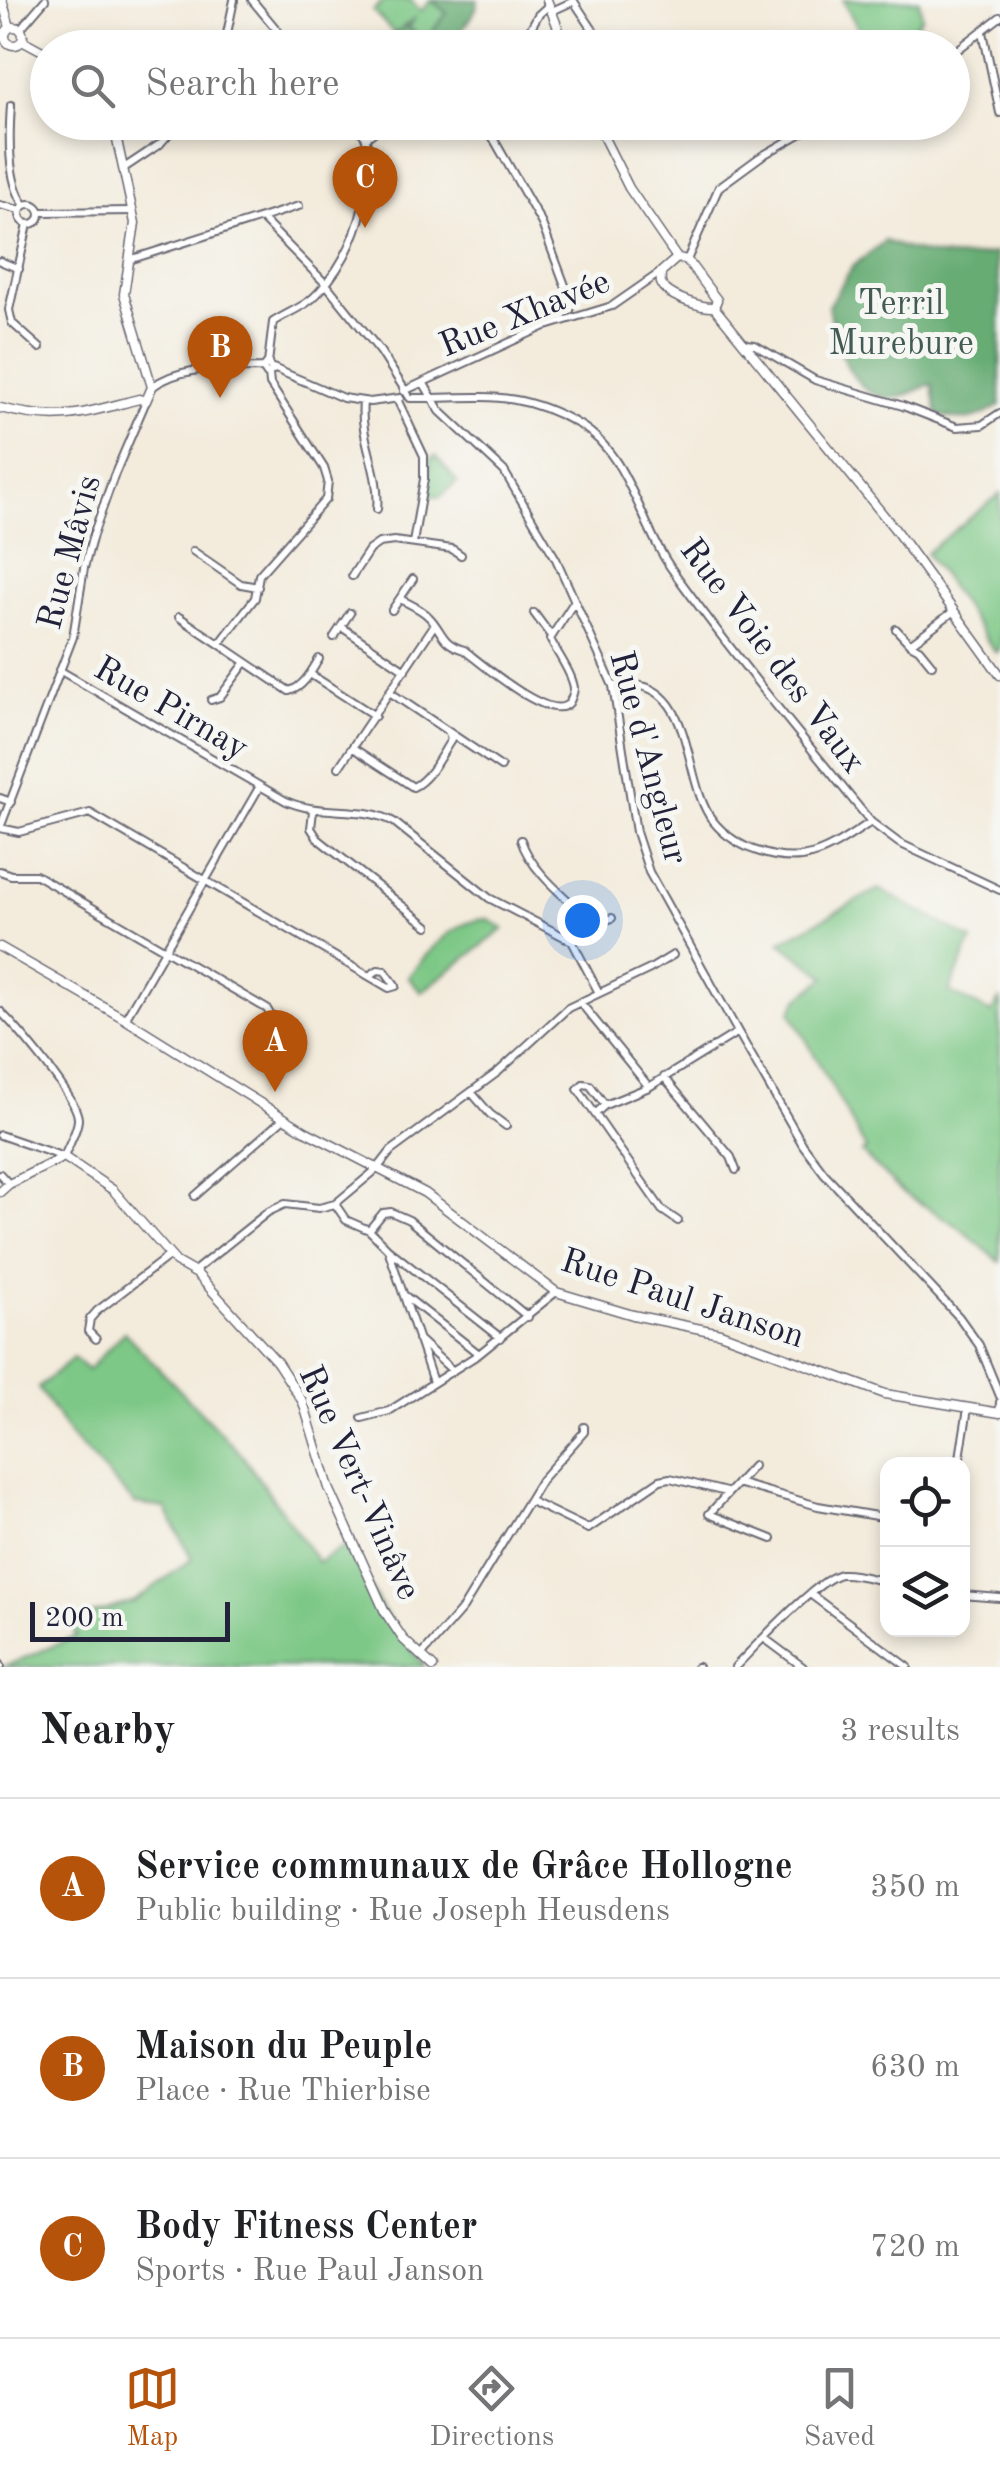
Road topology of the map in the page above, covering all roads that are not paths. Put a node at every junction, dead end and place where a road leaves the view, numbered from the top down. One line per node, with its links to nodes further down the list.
1 (2, 0): 13 (street)
2 (45, 0): 13 (street)
3 (234, 0): 8 (street)
4 (252, 0): 9 (street)
5 (574, 1): 6 (street); 12 (street)
6 (549, 5): 10 (street); 11 (street)
7 (1000, 17): 14 (street)
8 (228, 30)
9 (277, 30)
10 (531, 30)
11 (559, 30)
12 (594, 30)
13 (8, 32): 15 (street); 15 (street)
14 (983, 32): 16 (street); 19 (street)
15 (22, 40): 17 (street)
16 (970, 41)
17 (30, 44)
18 (11, 105): 29 (street)
19 (1000, 113)
20 (117, 140): 26 (street)
21 (163, 140): 26 (street)
22 (366, 140): 39 (street)
23 (494, 140): 43 (street)
24 (605, 140): 34 (street)
25 (789, 140): 34 (street)
26 (124, 168): 30 (street)
27 (0, 205): 29 (street)
28 (299, 206): 32 (street)
29 (22, 207): 31 (street); 33 (street)
30 (134, 211): 31 (street); 35 (street)
31 (40, 212): 33 (street)
32 (262, 218): 35 (street); 39 (street)
33 (28, 224): 37 (street)
34 (682, 259): 38 (street); 42 (street)
35 (129, 260): 48 (street)
36 (0, 261): 37 (street)
37 (18, 269): 45 (street)
38 (662, 272): 40 (street, Rue Xhavée); 41 (street)
39 (326, 284): 46 (street); 49 (street)
40 (643, 288): 41 (street); 43 (street, Rue Xhavée)
41 (665, 290): 42 (street)
42 (714, 306): 44 (street)
43 (542, 327): 47 (street, Rue Xhavée)
44 (744, 341): 55 (street); 66 (street)
45 (40, 348)
46 (268, 368): 48 (street); 53 (street); 62 (street)
47 (423, 382): 49 (street, Rue Xhavée); 50 (street, Rue d'Angleur)
48 (152, 387): 52 (street)
49 (407, 395): 50 (street, Rue Voie des Vaux); 51 (street)
50 (431, 397): 64 (street, Rue d'Angleur); 96 (street, Rue Voie des Vaux)
51 (397, 399): 53 (street); 57 (street)
52 (146, 400): 54 (street); 80 (street, Rue Mâvis)
53 (363, 402): 56 (street)
54 (0, 408)
55 (1000, 413)
56 (378, 509)
57 (413, 543): 59 (street); 60 (street)
58 (193, 551): 62 (street)
59 (461, 556)
60 (352, 576)
61 (413, 579): 63 (street)
62 (258, 588): 75 (street)
63 (400, 599): 65 (street); 70 (street)
64 (574, 602): 73 (street); 84 (street, Rue d'Angleur)
65 (392, 610)
66 (955, 610): 76 (street); 83 (street)
67 (350, 613): 71 (street)
68 (534, 614): 73 (street)
69 (179, 617): 75 (street)
70 (433, 627): 73 (street); 81 (street)
71 (343, 628): 74 (street); 81 (street)
72 (896, 629): 76 (street)
73 (551, 636)
74 (334, 638)
75 (220, 642): 78 (street)
76 (910, 644): 79 (street)
77 (319, 659): 82 (street)
78 (246, 662): 82 (street); 86 (street)
79 (932, 666)
80 (59, 670): 92 (street, Rue Pirnay); 94 (street, Rue Mâvis)
81 (405, 670): 85 (street)
82 (310, 674): 87 (street)
83 (1000, 676)
84 (613, 686): 96 (street); 115 (street, Rue d'Angleur)
85 (391, 693): 87 (street); 88 (street)
86 (211, 700)
87 (375, 716): 89 (street)
88 (449, 733): 89 (street); 91 (street)
89 (353, 748): 90 (street)
90 (340, 767)
91 (500, 768)
92 (260, 786): 95 (street, Rue Pirnay); 100 (street)
93 (0, 798): 94 (street)
94 (11, 802): 97 (street, Rue Mâvis)
95 (313, 811): 103 (street); 105 (street)
96 (871, 822): 101 (street, Rue Voie des Vaux)
97 (0, 829): 100 (street)
98 (521, 840): 104 (street)
99 (0, 871): 107 (street)
100 (206, 880): 107 (street); 109 (street)
101 (1000, 890)
102 (612, 918): 104 (street)
103 (428, 926)
104 (594, 926): 105 (street)
105 (572, 941): 110 (street)
106 (0, 947): 113 (street, Rue Paul Janson)
107 (166, 950): 113 (street); 114 (street)
108 (672, 954): 110 (street)
109 (369, 976)
110 (598, 991): 111 (street)
111 (580, 1002): 117 (street); 118 (street)
112 (0, 1011): 124 (street)
113 (126, 1019): 121 (street, Rue Paul Janson)
114 (274, 1021)
115 (738, 1032): 116 (street); 146 (street, Rue d'Angleur)
116 (664, 1076): 117 (street); 126 (street)
117 (650, 1087): 119 (street)
118 (471, 1092): 122 (street); 125 (street)
119 (605, 1105): 120 (street); 120 (street)
120 (595, 1114): 132 (street)
121 (284, 1118): 125 (street, Rue Paul Janson); 130 (street)
122 (506, 1126)
123 (0, 1135): 124 (street)
124 (64, 1157): 128 (street); 135 (street, Rue Vert-Vinâve)
125 (377, 1169): 131 (street); 137 (street, Rue Paul Janson)
126 (736, 1170)
127 (0, 1174): 128 (street)
128 (8, 1184): 129 (street)
129 (0, 1192)
130 (195, 1196)
131 (335, 1204): 133 (street); 136 (street)
132 (678, 1221)
133 (370, 1230): 134 (street); 139 (street)
134 (388, 1249): 138 (street); 141 (street)
135 (170, 1255): 136 (street, Rue Vert-Vinâve); 142 (street)
136 (193, 1272): 163 (street, Rue Vert-Vinâve)
137 (556, 1292): 139 (street); 147 (street, Rue Paul Janson)
138 (403, 1294): 140 (street); 143 (street)
139 (528, 1317): 141 (street)
140 (417, 1338): 144 (street); 145 (street)
141 (501, 1338): 143 (street)
142 (96, 1340)
143 (480, 1354): 144 (street)
144 (452, 1370): 145 (street)
145 (433, 1382): 149 (street)
146 (1000, 1399): 148 (street)
147 (968, 1408): 148 (street, Rue Paul Janson); 151 (street)
148 (999, 1413)
149 (362, 1418)
150 (584, 1427): 155 (street)
151 (960, 1457)
152 (752, 1466): 153 (street)
153 (737, 1483): 154 (street); 156 (street)
154 (726, 1492): 155 (street); 157 (street)
155 (530, 1501): 163 (street)
156 (880, 1517)
157 (772, 1539)
158 (880, 1581): 159 (street)
159 (810, 1594): 162 (street); 167 (street)
160 (970, 1596): 161 (street)
161 (1000, 1598)
162 (764, 1638): 165 (street); 166 (street)
163 (421, 1656): 164 (street, Rue Vert-Vinâve)
164 (433, 1667)
165 (735, 1667)
166 (803, 1667)
167 (908, 1667)

